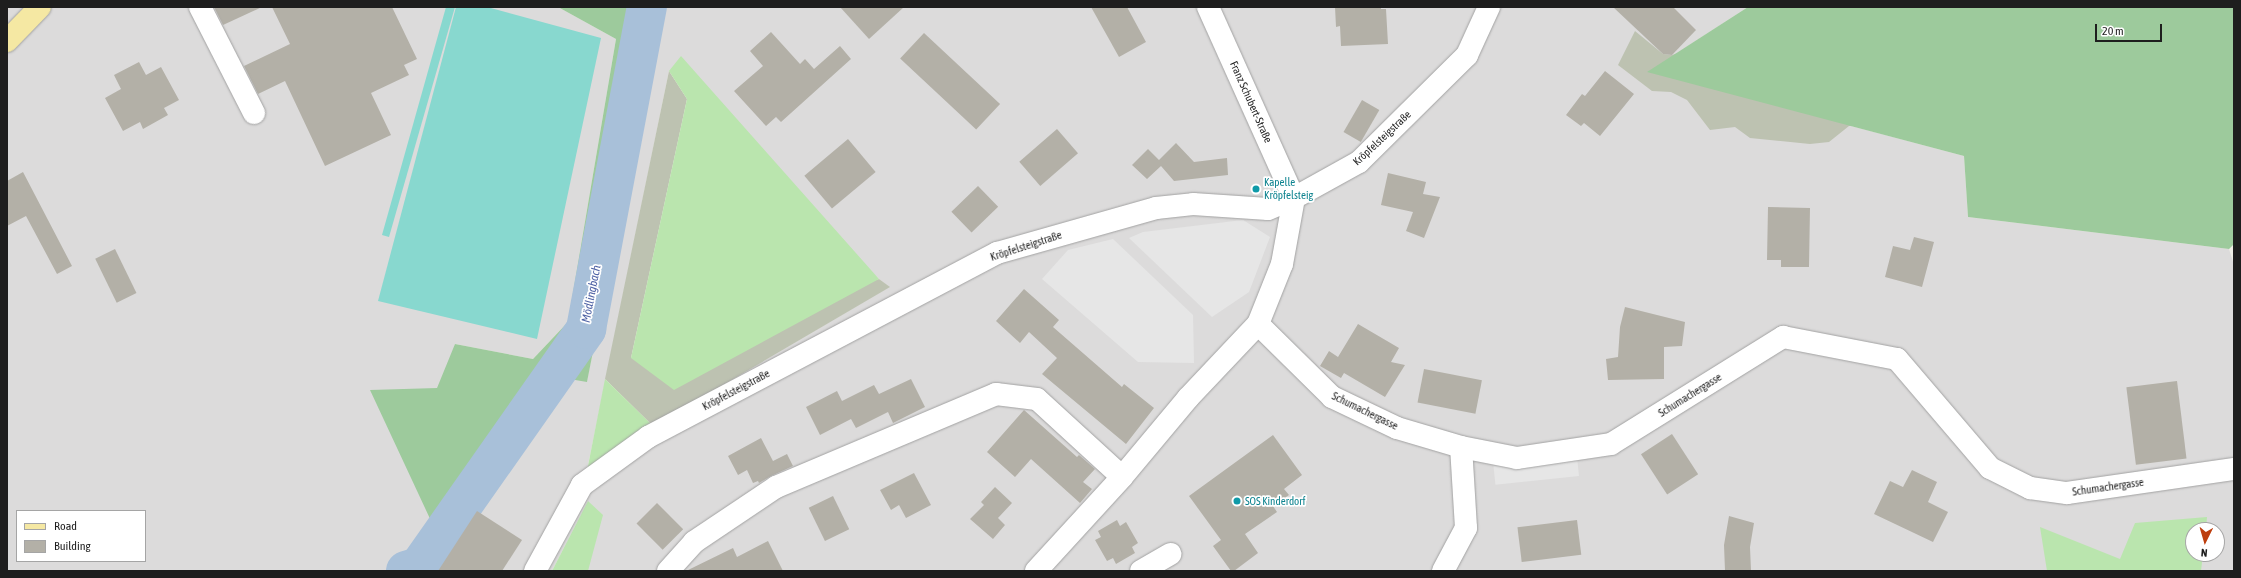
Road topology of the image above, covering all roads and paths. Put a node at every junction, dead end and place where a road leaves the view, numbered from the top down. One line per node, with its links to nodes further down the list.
1 (40, 7): 5 (main road)
2 (200, 7): 6 (street)
3 (1208, 7): 7 (street, Franz Schubert-Straße)
4 (1489, 7): 7 (street, Kröpfelsteigstraße)
5 (7, 41)
6 (254, 113)
7 (1294, 198): 8 (street); 13 (street, Kröpfelsteigstraße)
8 (1258, 324): 9 (street, Schumachergasse); 11 (street)
9 (1461, 447): 10 (street, Schumachergasse); 17 (street)
10 (2234, 469)
11 (1122, 477): 14 (street); 15 (street)
12 (1170, 554): 16 (street)
13 (535, 571)
14 (668, 571)
15 (1036, 571)
16 (1141, 571)
17 (1443, 571)

